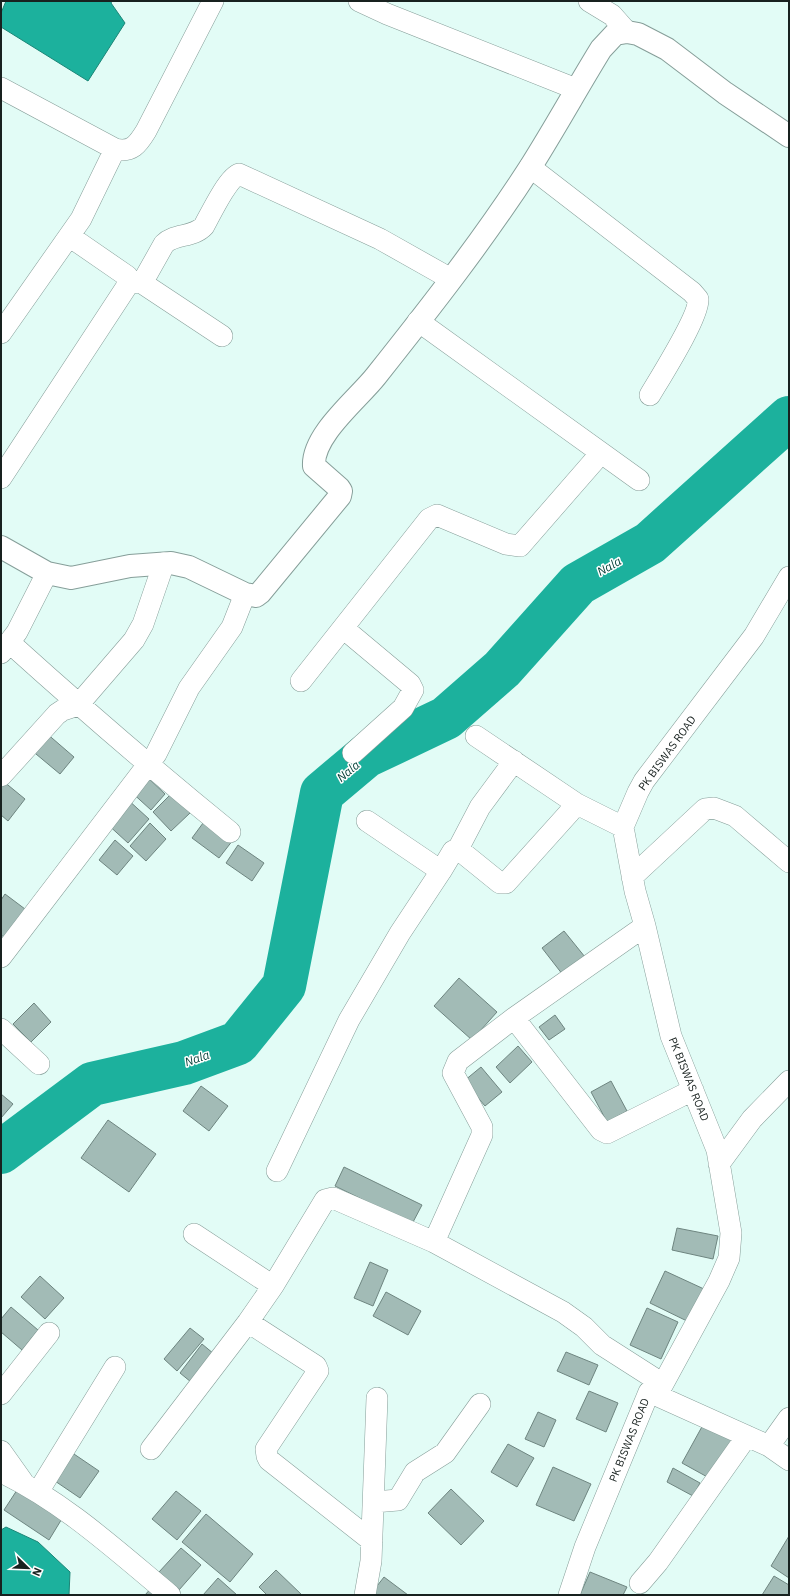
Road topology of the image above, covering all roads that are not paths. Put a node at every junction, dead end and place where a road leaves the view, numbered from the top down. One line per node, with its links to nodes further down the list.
1 (213, 1): 8 (street)
2 (589, 1): 4 (street)
3 (363, 2): 6 (street)
4 (627, 32): 6 (street); 7 (street)
5 (1, 88): 8 (street)
6 (576, 89): 9 (street)
7 (789, 136)
8 (116, 149): 10 (street)
9 (530, 167): 11 (street); 16 (street)
10 (69, 236): 12 (street); 14 (street)
11 (451, 279): 12 (street); 13 (street)
12 (135, 282): 15 (street); 18 (street)
13 (418, 321): 17 (street); 24 (street)
14 (1, 333)
15 (222, 336)
16 (650, 395)
17 (601, 453): 19 (street); 25 (street)
18 (1, 478)
19 (638, 480)
20 (1, 547): 22 (street)
21 (164, 563): 22 (street); 24 (street); 28 (street)
22 (47, 573): 26 (street)
23 (789, 577): 36 (street, PK BISWAS ROAD)
24 (244, 594): 32 (street)
25 (343, 628): 27 (street); 30 (street)
26 (6, 648): 28 (street)
27 (301, 681)
28 (78, 705): 32 (street); 33 (street)
29 (476, 736): 31 (street)
30 (353, 753)
31 (514, 761): 34 (street); 38 (street)
32 (148, 766): 37 (street); 43 (street)
33 (1, 776)
34 (577, 804): 36 (street); 38 (street)
35 (367, 821): 40 (street)
36 (623, 827): 41 (street, PK BISWAS ROAD)
37 (230, 832)
38 (458, 849): 40 (street)
39 (789, 862): 41 (street)
40 (441, 871): 50 (street)
41 (632, 877): 42 (street, PK BISWAS ROAD)
42 (645, 926): 44 (street); 48 (street, PK BISWAS ROAD)
43 (1, 957)
44 (514, 1018): 48 (street); 52 (street)
45 (1, 1029): 46 (street)
46 (39, 1064)
47 (789, 1081): 49 (street)
48 (693, 1090): 49 (street, PK BISWAS ROAD)
49 (719, 1164): 57 (street, PK BISWAS ROAD)
50 (277, 1171)
51 (194, 1234): 53 (street)
52 (434, 1242): 53 (street); 57 (street)
53 (273, 1286): 54 (street)
54 (248, 1322): 64 (street); 70 (street)
55 (49, 1333): 58 (street)
56 (115, 1367): 68 (street)
57 (656, 1388): 62 (street); 74 (street, PK BISWAS ROAD)
58 (1, 1394)
59 (377, 1398): 69 (street)
60 (480, 1404): 69 (street)
61 (789, 1418): 63 (street)
62 (747, 1436): 63 (street); 71 (street)
63 (769, 1446): 66 (street)
64 (151, 1449)
65 (1, 1451): 68 (street)
66 (789, 1460)
67 (1, 1472): 68 (street)
68 (31, 1487): 72 (street)
69 (374, 1502): 70 (street)
70 (372, 1541): 73 (street)
71 (640, 1583)
72 (170, 1595)
73 (366, 1595)
74 (569, 1595)

